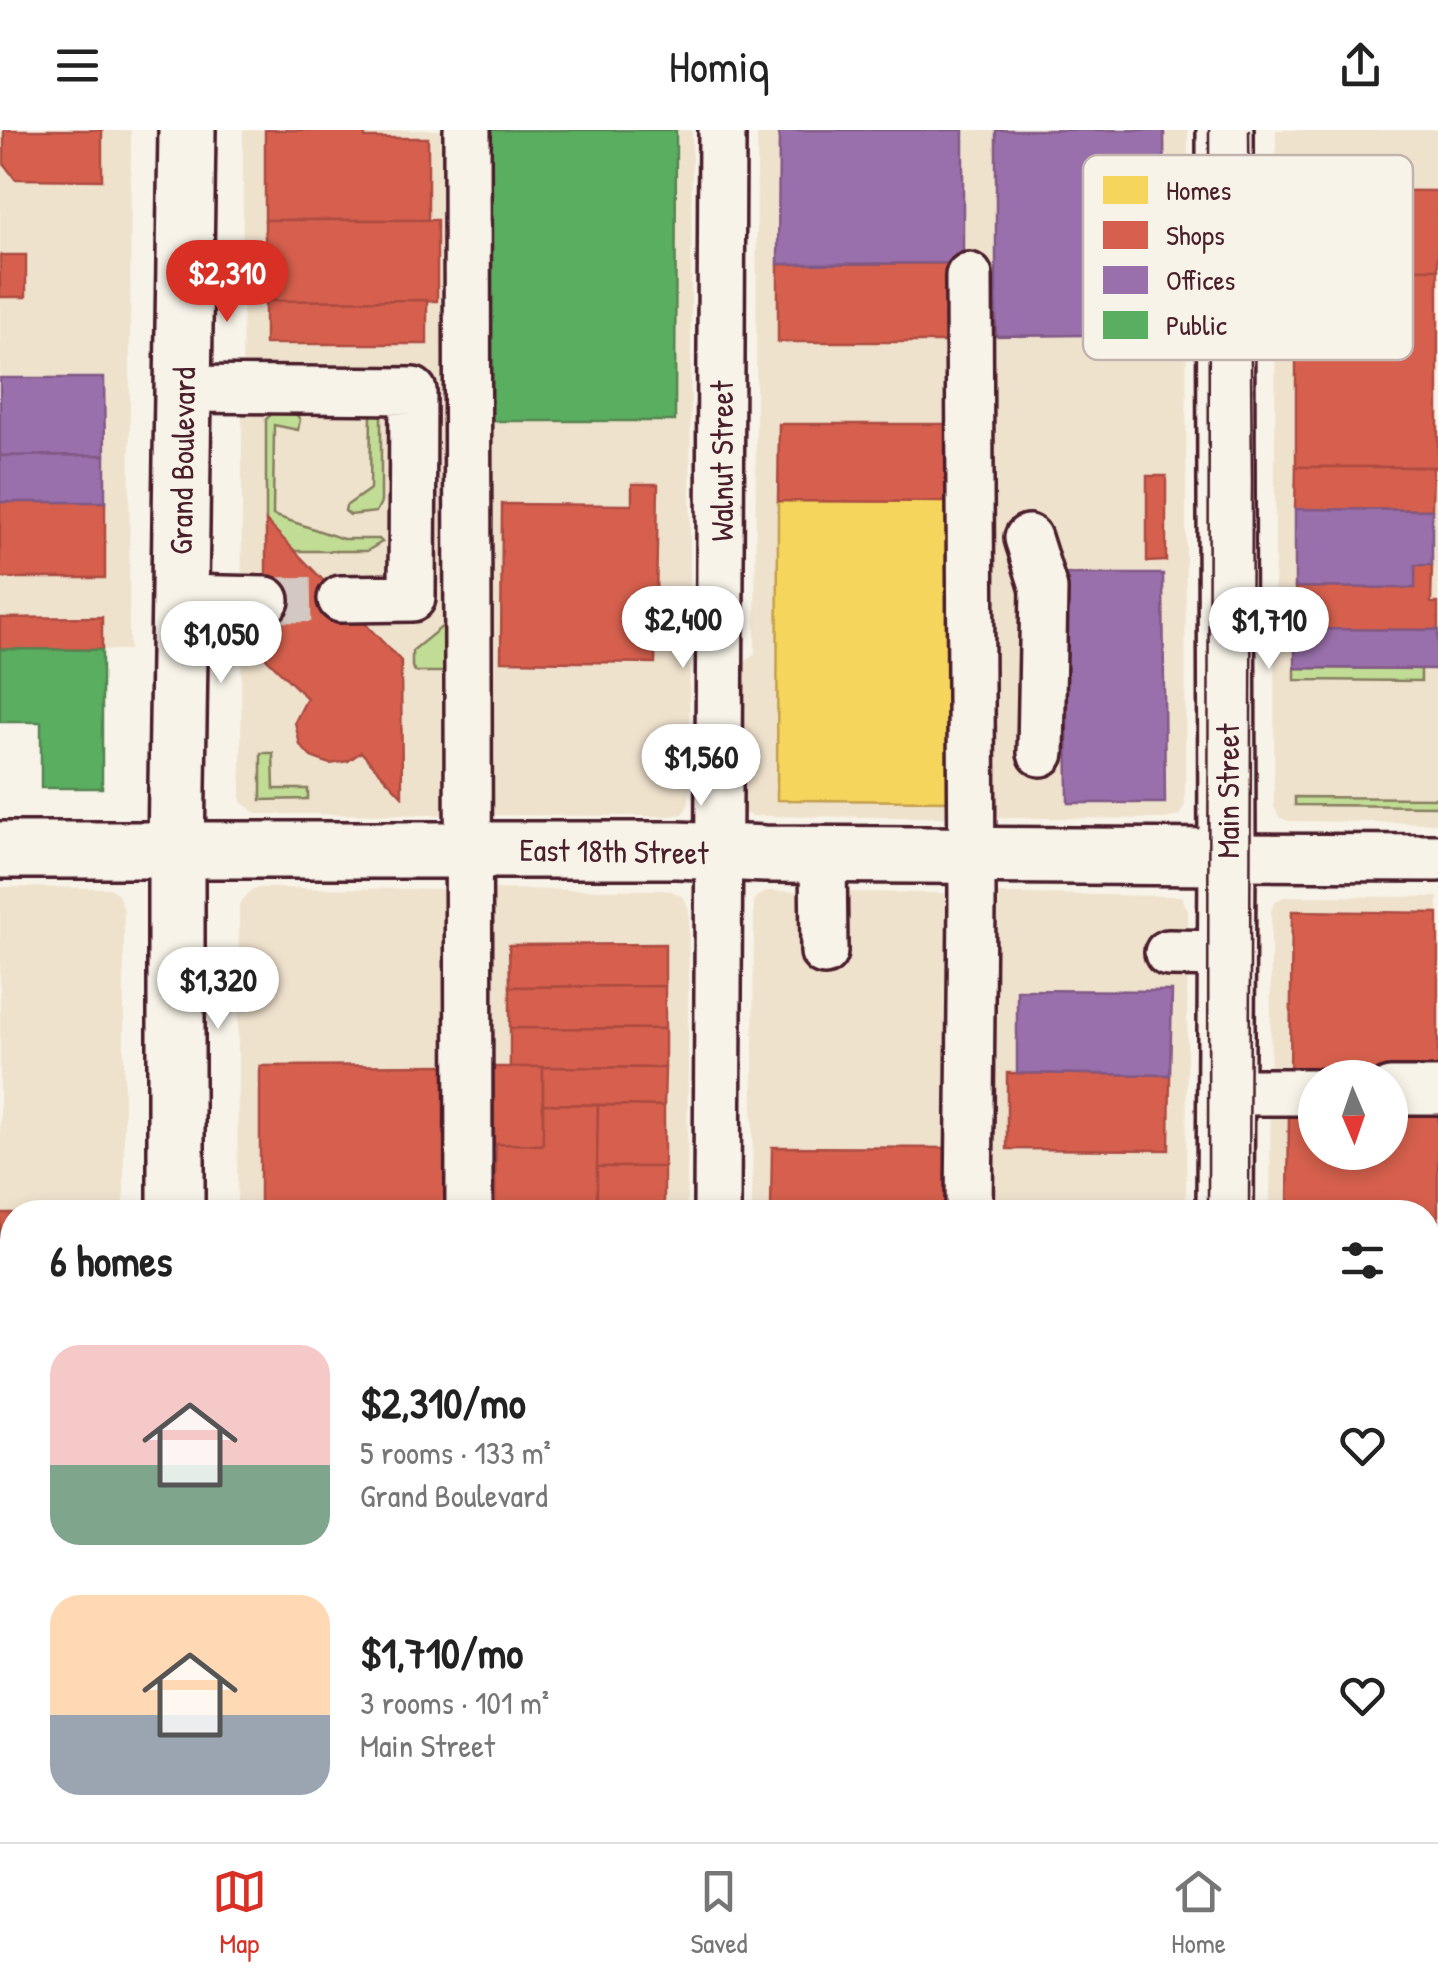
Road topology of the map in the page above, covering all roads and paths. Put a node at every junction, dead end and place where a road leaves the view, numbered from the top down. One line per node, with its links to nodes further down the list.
1 (187, 130): 8 (main road, Grand Boulevard)
2 (466, 130): 15 (street)
3 (722, 130): 17 (street, Walnut Street)
4 (1225, 130): 5 (main road, Main Street)
5 (1225, 155)
6 (970, 276): 19 (street)
7 (1226, 360): 20 (main road, Main Street)
8 (183, 390): 10 (main road, Grand Boulevard); 12 (street)
9 (1028, 538): 13 (street)
10 (180, 598): 11 (street); 16 (main road, Grand Boulevard)
11 (266, 600)
12 (341, 600)
13 (1042, 752)
14 (0, 850): 16 (main road, East 18th Street)
15 (470, 850): 16 (main road, East 18th Street); 17 (main road, East 18th Street); 30 (street)
16 (176, 852): 29 (main road, Grand Boulevard)
17 (719, 852): 18 (main road, East 18th Street); 31 (street, Walnut Street)
18 (823, 855): 19 (main road, East 18th Street); 22 (street)
19 (971, 855): 20 (main road, East 18th Street); 32 (street)
20 (1227, 857): 21 (street); 24 (main road, Main Street)
21 (1438, 858)
22 (824, 952)
23 (1168, 953): 24 (street)
24 (1226, 954): 25 (main road, Main Street)
25 (1226, 1092): 26 (street); 33 (main road, Main Street)
26 (1298, 1092)
27 (1408, 1092): 28 (street)
28 (1438, 1092)
29 (176, 1200)
30 (469, 1200)
31 (717, 1200)
32 (970, 1200)
33 (1225, 1200)

